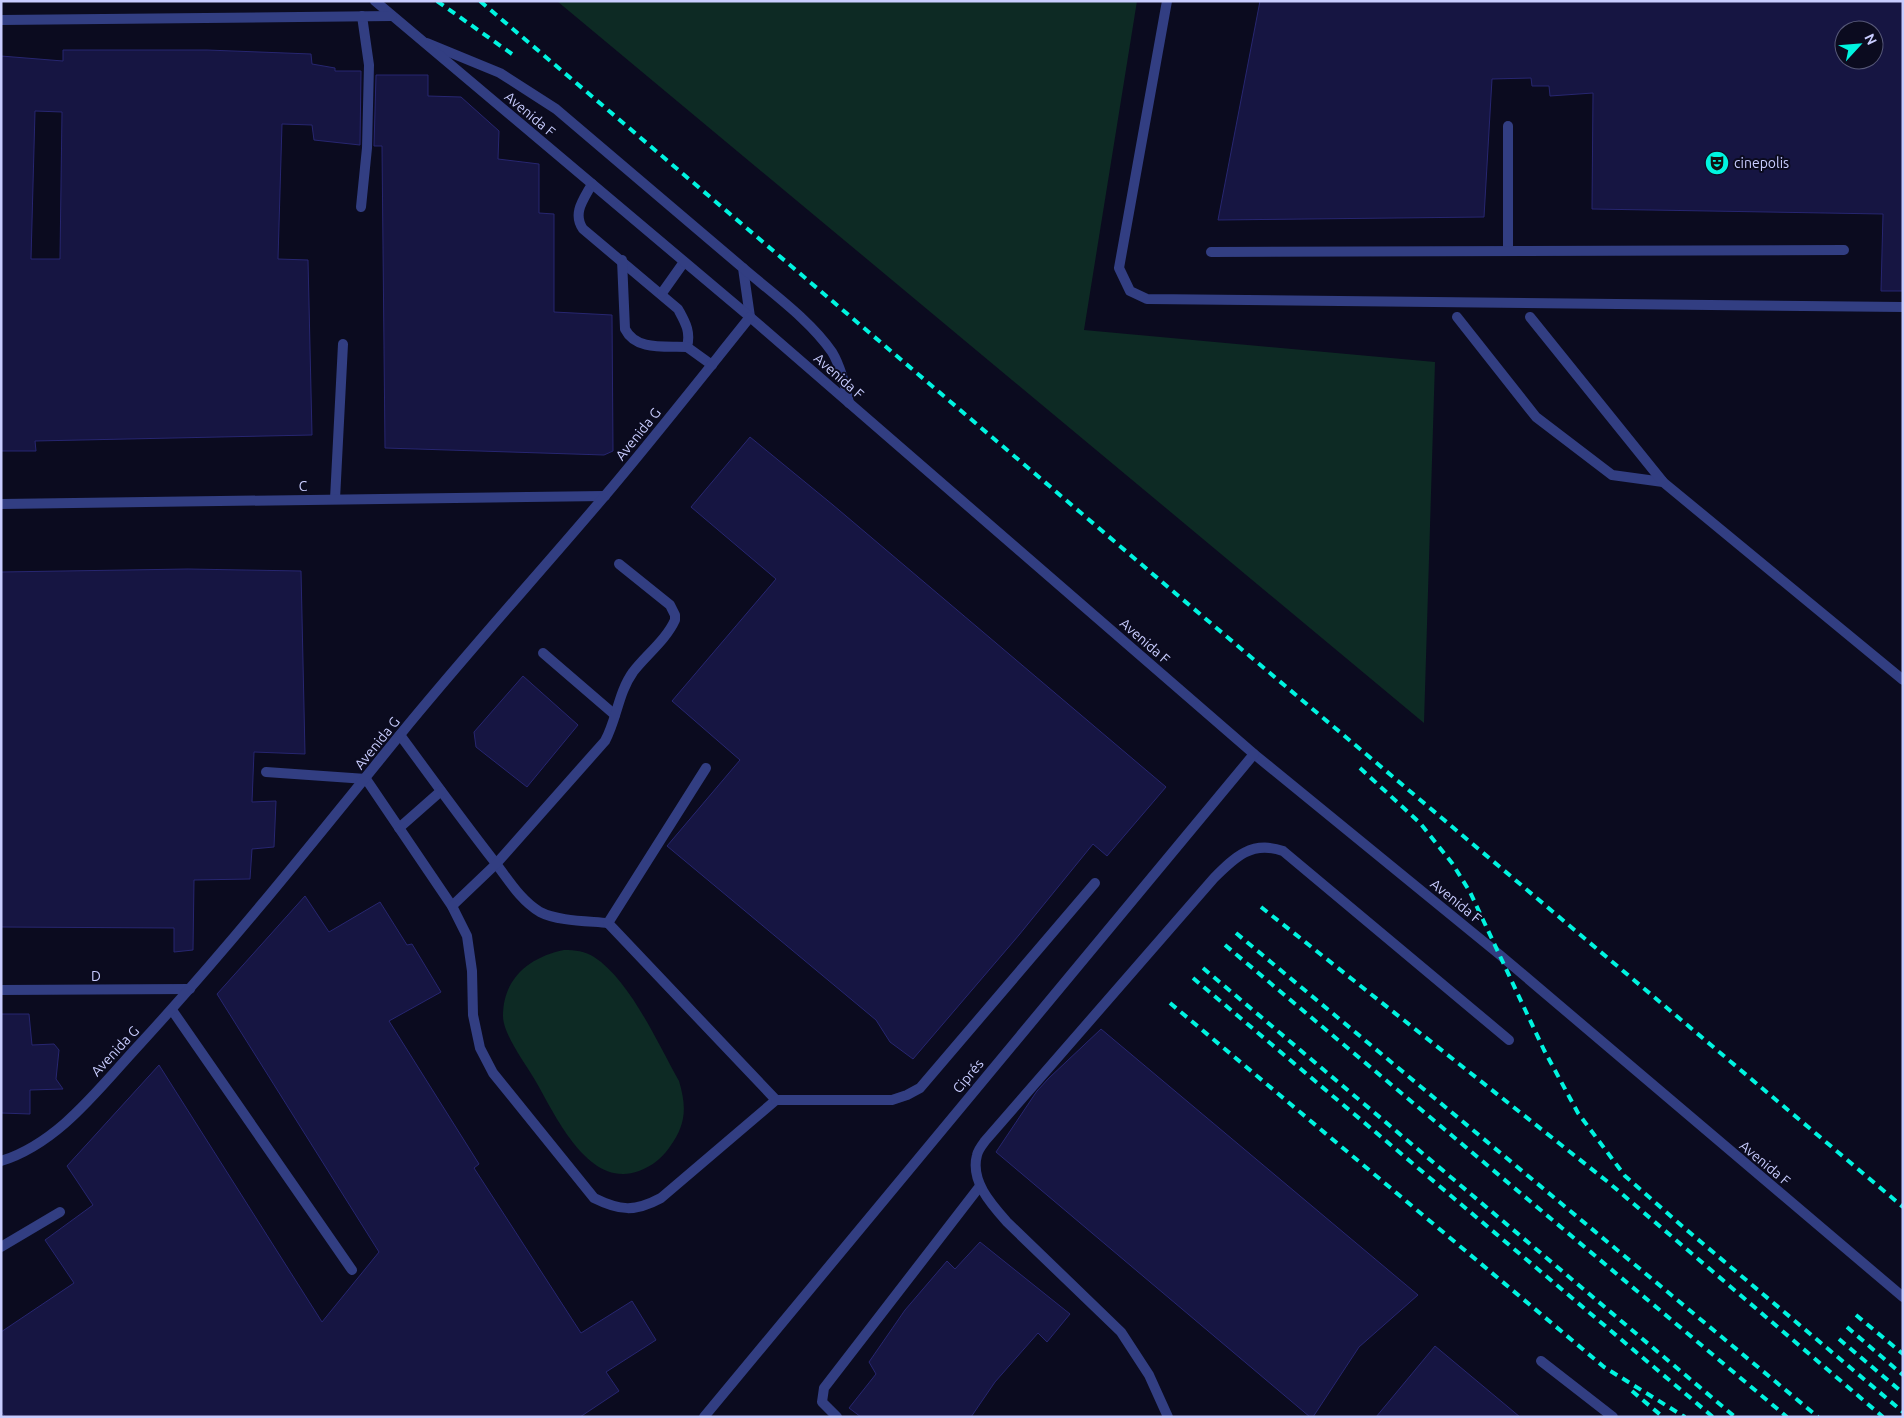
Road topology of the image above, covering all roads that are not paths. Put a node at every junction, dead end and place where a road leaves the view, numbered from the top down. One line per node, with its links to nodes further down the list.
1 (374, 1): 4 (street, Avenida F)
2 (1167, 1): 17 (street)
3 (362, 16): 4 (street); 5 (street); 9 (street)
4 (392, 16): 6 (street, Avenida F)
5 (1, 20)
6 (422, 41): 8 (street, Avenida F); 15 (street)
7 (1508, 126): 11 (street)
8 (592, 184): 13 (street); 14 (street, Avenida F)
9 (361, 207)
10 (1844, 250): 11 (street)
11 (1508, 251): 12 (street)
12 (1210, 252)
13 (622, 260): 16 (street); 22 (street)
14 (684, 262): 16 (street); 20 (street, Avenida F)
15 (743, 268): 20 (street); 24 (street)
16 (662, 293): 22 (street)
17 (1903, 307)
18 (1457, 317): 25 (street)
19 (1530, 317): 25 (street)
20 (750, 318): 23 (street, Avenida G); 24 (street, Avenida F)
21 (343, 344): 27 (street)
22 (687, 347): 23 (street)
23 (712, 365): 26 (street, Avenida G)
24 (849, 403): 34 (street, Avenida F)
25 (1663, 482): 31 (street)
26 (605, 496): 27 (street, C); 33 (street, Avenida G)
27 (335, 499): 28 (street, C)
28 (1, 504)
29 (619, 564): 32 (street)
30 (543, 653): 32 (street)
31 (1903, 680)
32 (615, 715): 40 (street)
33 (400, 735): 37 (street, Avenida G); 38 (street)
34 (1254, 754): 54 (street, Avenida F); 56 (street, Ciprés)
35 (706, 768): 43 (street)
36 (266, 772): 37 (street)
37 (366, 779): 39 (street); 45 (street, Avenida G)
38 (441, 790): 39 (street); 40 (street)
39 (399, 828): 42 (street)
40 (496, 864): 42 (street); 43 (street)
41 (1094, 883): 48 (street)
42 (452, 906): 48 (street)
43 (608, 923): 48 (street)
44 (1, 990): 45 (street, D)
45 (190, 990): 46 (street, Avenida G)
46 (172, 1010): 49 (street, Avenida G); 53 (street)
47 (1508, 1040): 50 (street)
48 (776, 1100)
49 (1, 1161)
50 (980, 1186): 57 (street); 58 (street)
51 (60, 1212): 52 (street)
52 (1, 1247)
53 (352, 1270)
54 (1903, 1297)
55 (1541, 1361): 59 (street)
56 (704, 1417)
57 (837, 1417)
58 (1168, 1417)
59 (1613, 1417)

